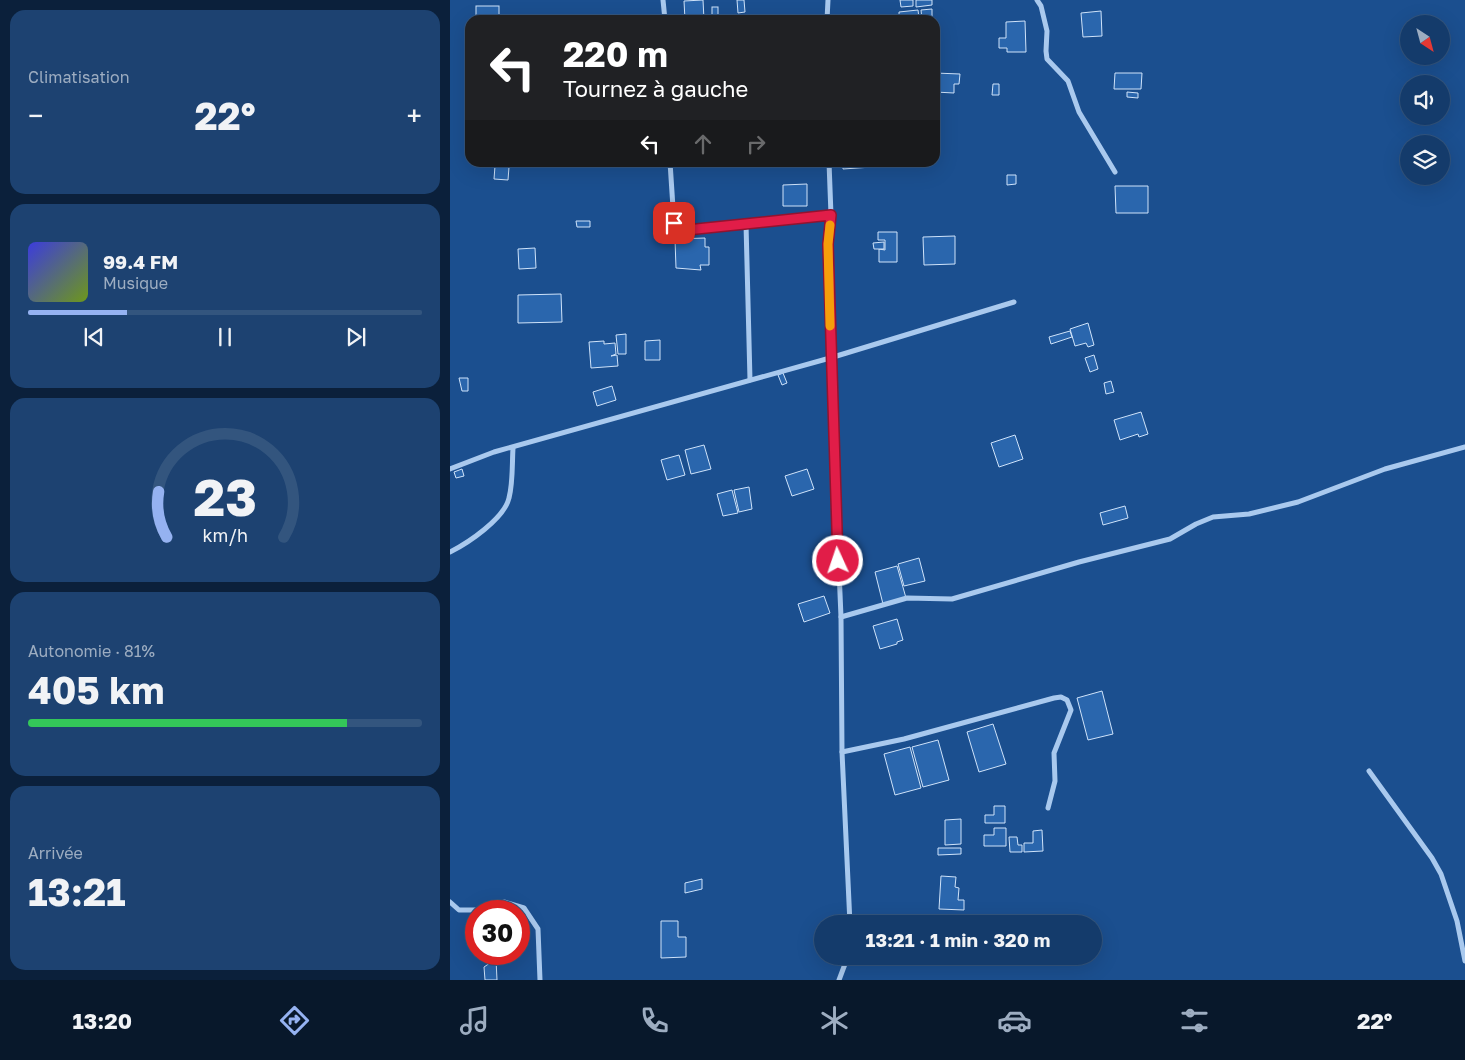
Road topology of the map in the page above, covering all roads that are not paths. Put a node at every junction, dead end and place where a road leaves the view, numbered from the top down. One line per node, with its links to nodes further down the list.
1 (663, 0): 4 (street)
2 (828, 0): 5 (street)
3 (1037, 0): 8 (street)
4 (664, 15)
5 (827, 15)
6 (670, 167): 10 (street)
7 (829, 167): 9 (street)
8 (1114, 172)
9 (831, 215): 10 (street); 12 (street)
10 (746, 224): 13 (street)
11 (1014, 302): 12 (street)
12 (830, 358): 13 (street); 18 (street)
13 (750, 380): 15 (street)
14 (1465, 447): 18 (street)
15 (513, 448): 16 (street); 17 (street)
16 (450, 469)
17 (450, 552)
18 (840, 618): 19 (street)
19 (842, 752): 21 (street); 23 (street)
20 (1369, 771): 24 (street)
21 (1048, 808)
22 (450, 902): 26 (street)
23 (850, 915)
24 (1465, 961)
25 (845, 965): 27 (street)
26 (540, 980)
27 (839, 980)

